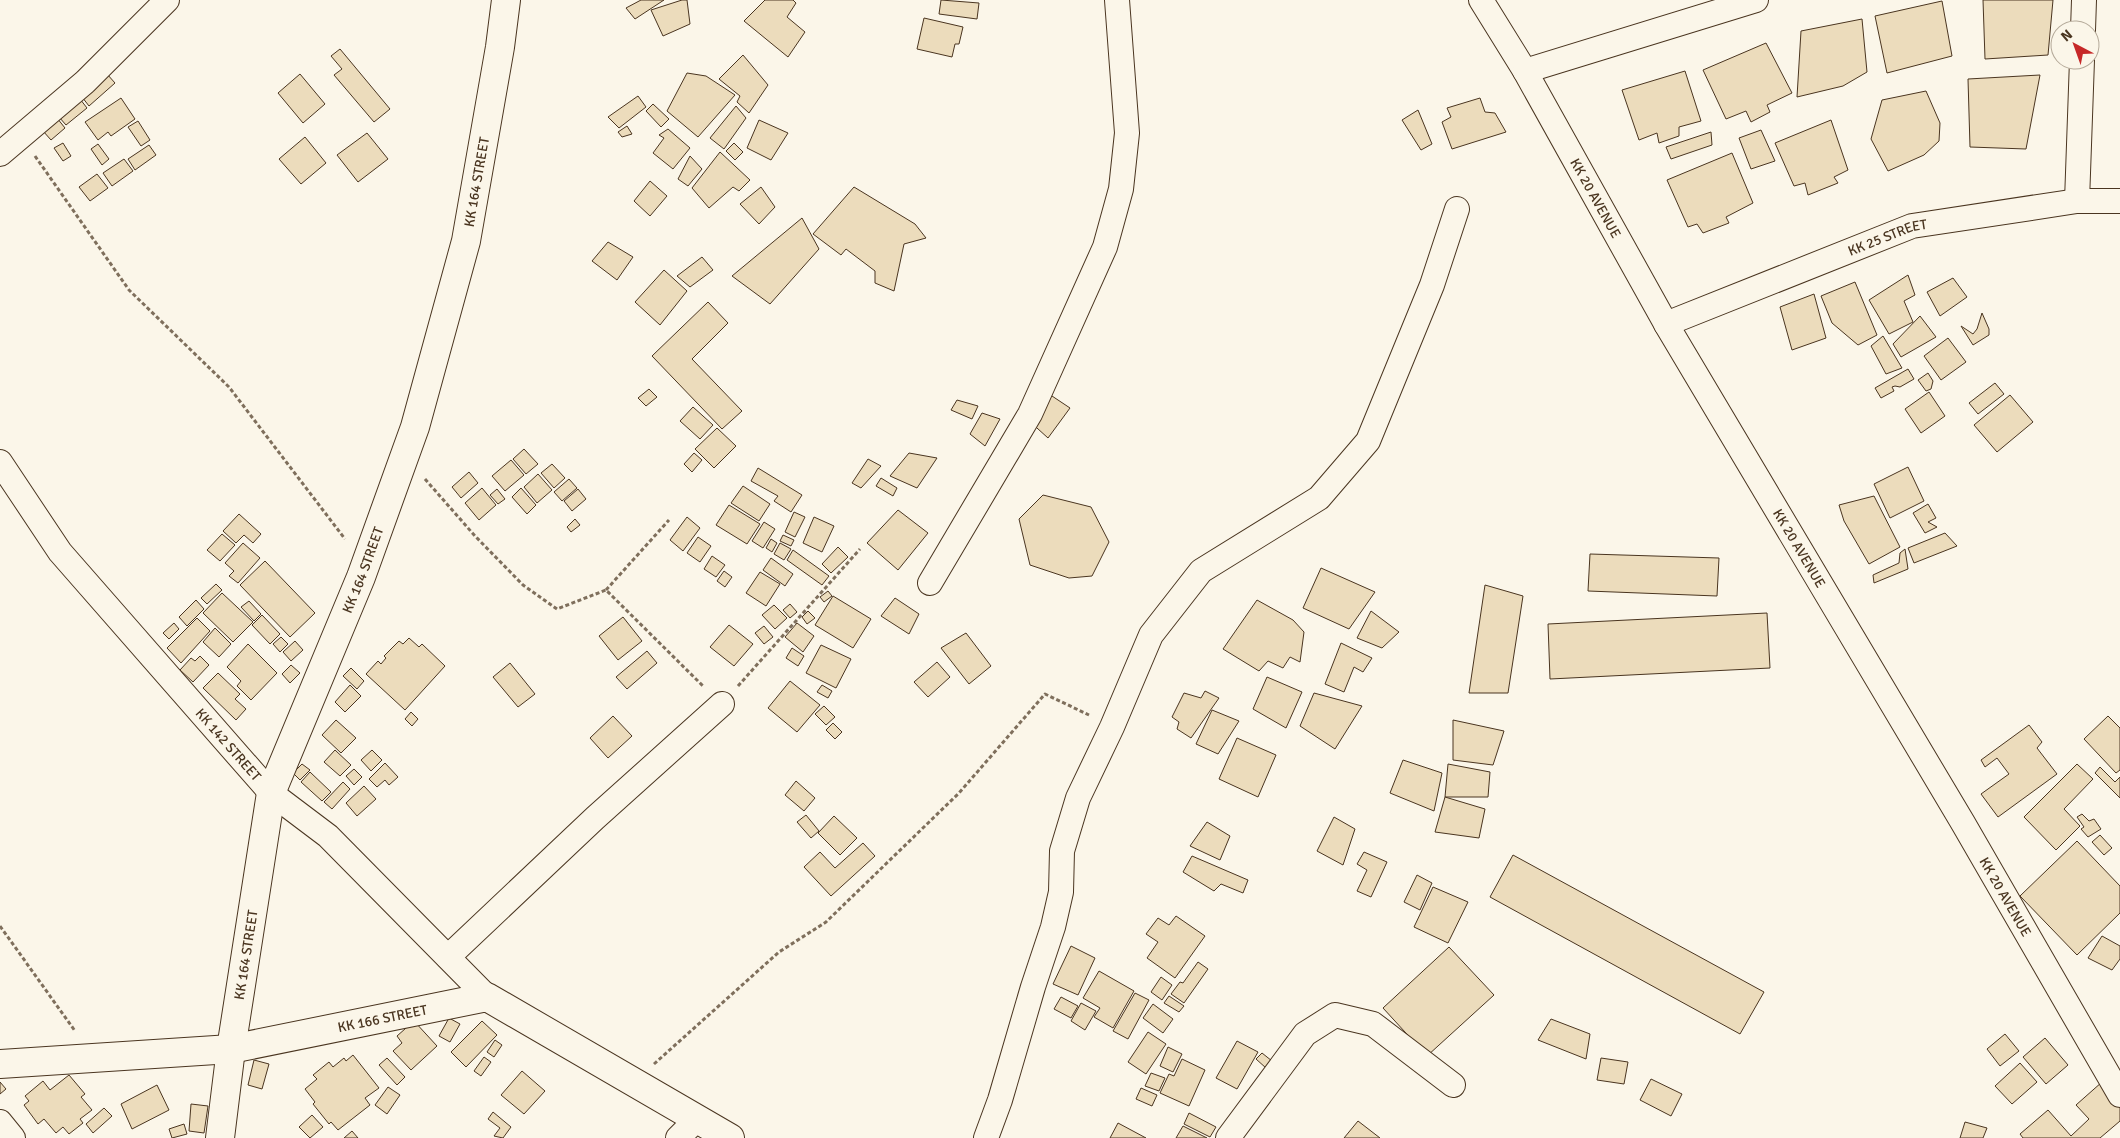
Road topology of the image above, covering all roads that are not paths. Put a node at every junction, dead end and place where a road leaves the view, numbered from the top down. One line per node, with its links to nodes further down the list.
1 (167, 0): 10 (street)
2 (506, 0): 18 (main road, KK 164 STREET)
3 (1117, 0): 16 (street)
4 (1481, 0): 9 (street, KK 20 AVENUE)
5 (1756, 0): 9 (street)
6 (2084, 0): 7 (street)
7 (2083, 20)
8 (2082, 70): 11 (street)
9 (1525, 71): 14 (street, KK 20 AVENUE)
10 (0, 154)
11 (2076, 201): 12 (street, KK 25 STREET); 14 (street, KK 25 STREET)
12 (2120, 201)
13 (1458, 209): 30 (street)
14 (1666, 324): 24 (street, KK 20 AVENUE)
15 (1, 466): 18 (street, KK 142 STREET)
16 (930, 584)
17 (722, 704): 19 (street)
18 (271, 793): 19 (street, KK 142 STREET); 21 (main road, KK 164 STREET)
19 (448, 957): 20 (street, KK 142 STREET)
20 (487, 997): 21 (main road, KK 166 STREET); 26 (main road)
21 (231, 1049): 22 (main road, KK 166 STREET); 28 (main road, KK 164 STREET)
22 (0, 1064)
23 (1453, 1085): 31 (street)
24 (2120, 1095)
25 (0, 1122): 27 (street)
26 (687, 1129): 29 (main road)
27 (13, 1138)
28 (220, 1138)
29 (730, 1138)
30 (986, 1138)
31 (1228, 1138)

